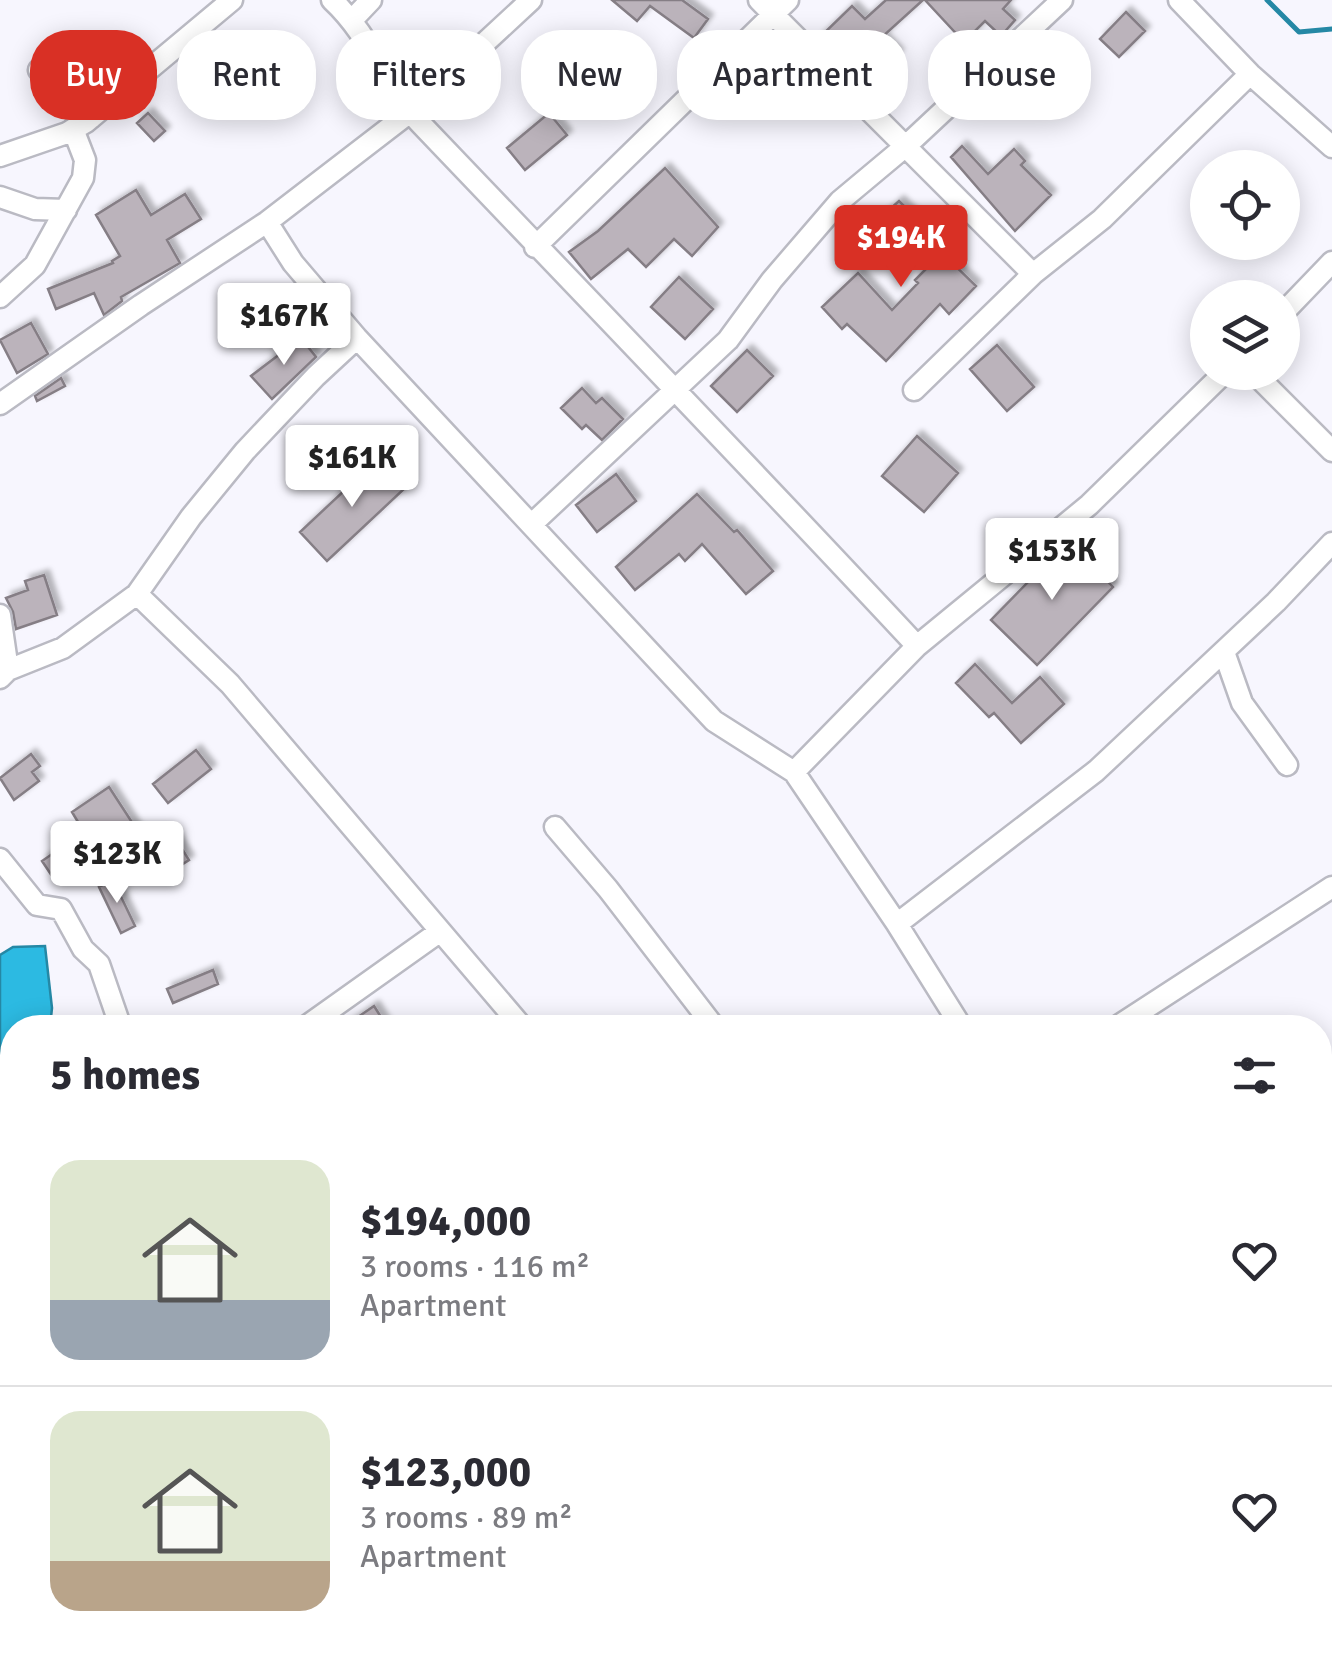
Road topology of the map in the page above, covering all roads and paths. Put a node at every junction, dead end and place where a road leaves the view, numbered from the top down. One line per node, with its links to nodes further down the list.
1 (232, 0): 15 (street)
2 (332, 0): 8 (street)
3 (371, 0): 8 (street)
4 (532, 0): 10 (street)
5 (1062, 0): 16 (street)
6 (1179, 0): 11 (street)
7 (773, 5): 16 (street); 22 (street)
8 (352, 20): 9 (street)
9 (358, 30)
10 (499, 30)
11 (1250, 74): 17 (street); 24 (street)
12 (82, 120): 15 (street)
13 (400, 120): 21 (street)
14 (417, 120): 22 (street)
15 (82, 124): 18 (street); 20 (street)
16 (907, 145): 24 (street); 28 (street)
17 (1332, 147)
18 (0, 156)
19 (0, 197): 20 (street)
20 (66, 210): 26 (street)
21 (267, 222): 27 (street); 32 (street)
22 (535, 246): 28 (street)
23 (1332, 262): 25 (street)
24 (1033, 274): 29 (street)
25 (1300, 295)
26 (0, 296)
27 (357, 338): 34 (street); 36 (street)
28 (677, 388): 34 (street); 38 (street)
29 (914, 390)
30 (1207, 390): 38 (street)
31 (1272, 390): 33 (street)
32 (0, 404)
33 (1332, 452)
34 (532, 524): 42 (street)
35 (1332, 542): 39 (street)
36 (137, 594): 40 (street); 47 (street)
37 (0, 614): 40 (street)
38 (917, 646): 42 (street)
39 (1224, 652): 41 (street); 46 (street)
40 (4, 674)
41 (1288, 765)
42 (794, 772): 46 (street)
43 (555, 827): 51 (street)
44 (0, 859): 48 (street)
45 (1332, 887): 53 (street)
46 (897, 924): 52 (street)
47 (439, 932): 49 (street); 50 (street)
48 (117, 1015)
49 (322, 1015)
50 (512, 1015)
51 (705, 1015)
52 (954, 1015)
53 (1135, 1015)

